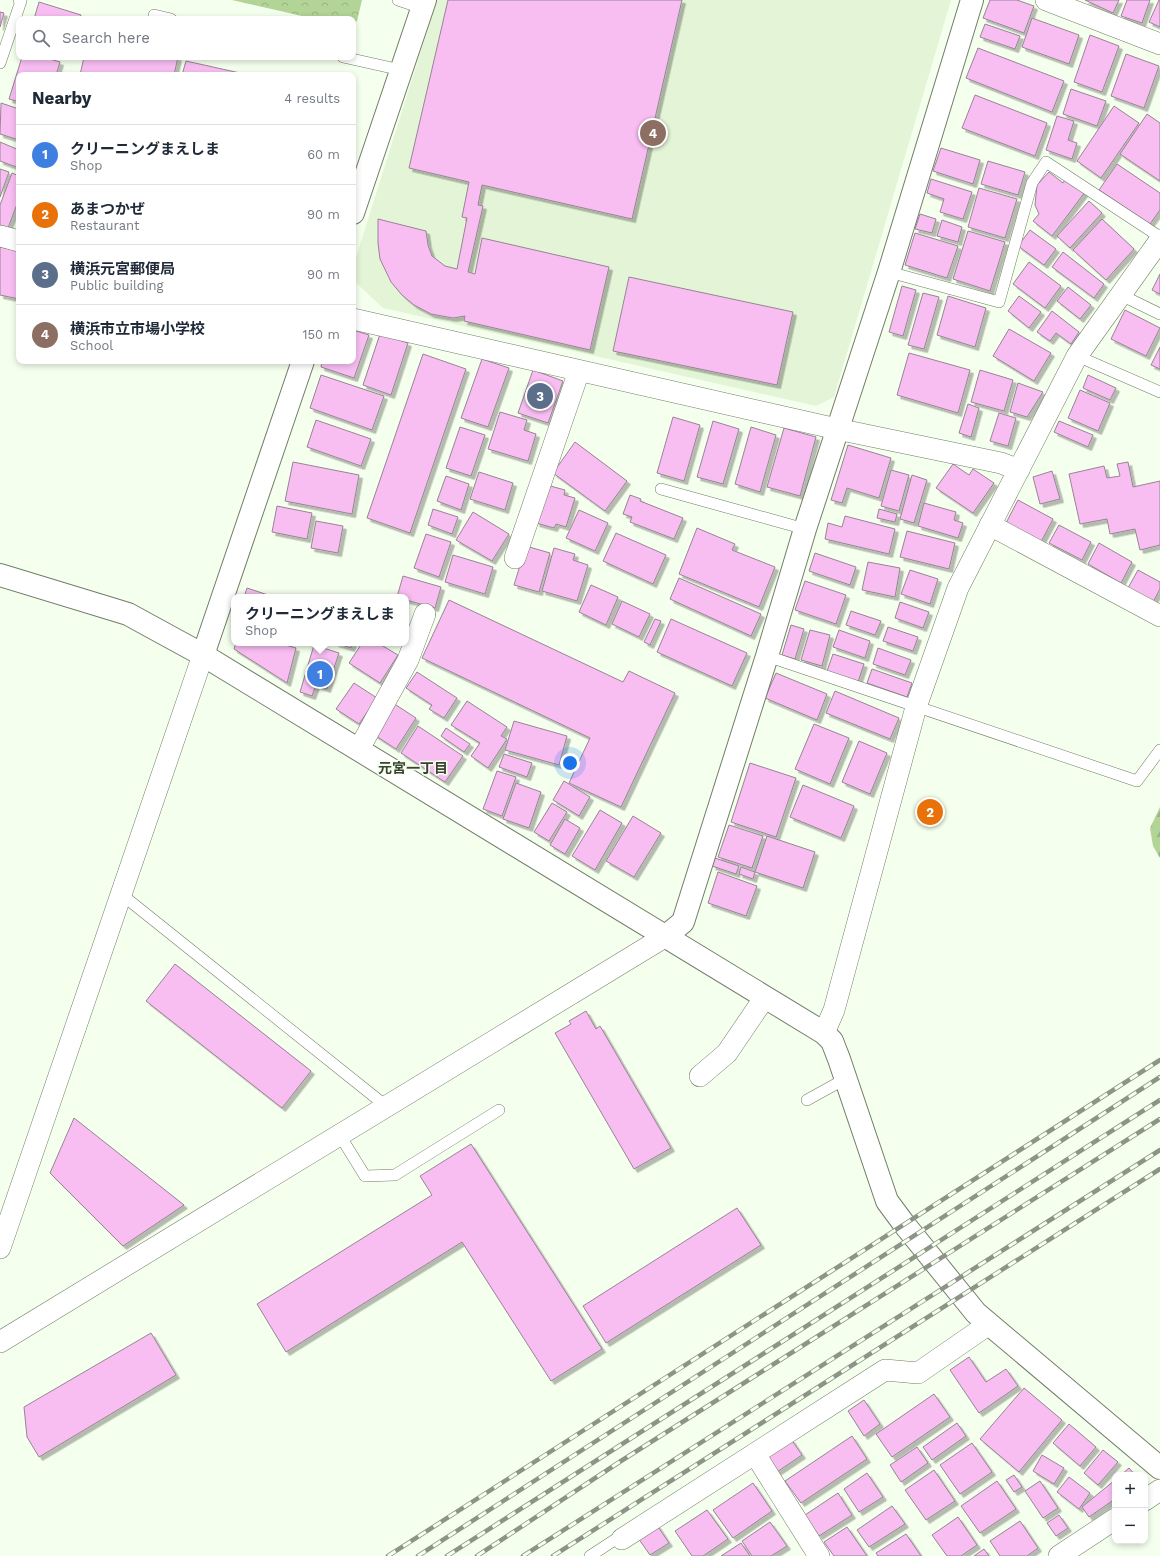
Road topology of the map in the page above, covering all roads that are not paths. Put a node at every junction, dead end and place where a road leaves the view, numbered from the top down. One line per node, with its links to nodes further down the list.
1 (19, 0): 10 (lane)
2 (398, 0): 5 (lane)
3 (972, 0): 16 (street)
4 (1046, 0): 8 (street)
5 (423, 4): 11 (street)
6 (154, 15): 7 (lane)
7 (158, 16)
8 (1160, 44)
9 (356, 60): 11 (lane)
10 (0, 63)
11 (401, 70): 12 (street)
12 (356, 205)
13 (0, 236): 15 (street)
14 (1160, 238): 16 (lane); 17 (street)
15 (16, 240)
16 (889, 272): 24 (street)
17 (1121, 295): 18 (lane); 20 (street)
18 (1160, 314)
19 (356, 320): 22 (street)
20 (1077, 356): 23 (lane); 25 (street)
21 (302, 364): 33 (street)
22 (579, 371): 24 (street); 29 (street)
23 (1160, 392)
24 (837, 429): 25 (street); 28 (street)
25 (1019, 470): 27 (street)
26 (661, 488): 28 (lane)
27 (990, 525): 32 (street); 35 (street)
28 (805, 529): 34 (street)
29 (515, 558)
30 (0, 575): 33 (street)
31 (425, 614): 36 (street)
32 (1160, 616)
33 (203, 655): 36 (street); 38 (street)
34 (767, 656): 35 (lane); 39 (street)
35 (916, 707): 37 (lane); 41 (street)
36 (359, 750): 39 (street)
37 (1160, 750)
38 (121, 894): 45 (lane); 48 (street)
39 (666, 936): 40 (street); 45 (street)
40 (765, 997): 41 (street); 42 (street)
41 (824, 1033): 43 (street)
42 (700, 1076)
43 (845, 1079): 44 (lane); 49 (street)
44 (807, 1100)
45 (386, 1106): 47 (street)
46 (499, 1110): 47 (lane)
47 (339, 1134): 50 (street)
48 (0, 1248)
49 (989, 1324): 51 (street); 52 (street)
50 (0, 1342)
51 (755, 1454): 56 (street); 58 (street)
52 (1160, 1468)
53 (1160, 1490): 54 (street)
54 (1148, 1498)
55 (1112, 1522): 59 (street)
56 (622, 1539): 57 (lane)
57 (590, 1556)
58 (819, 1556)
59 (1059, 1556)

